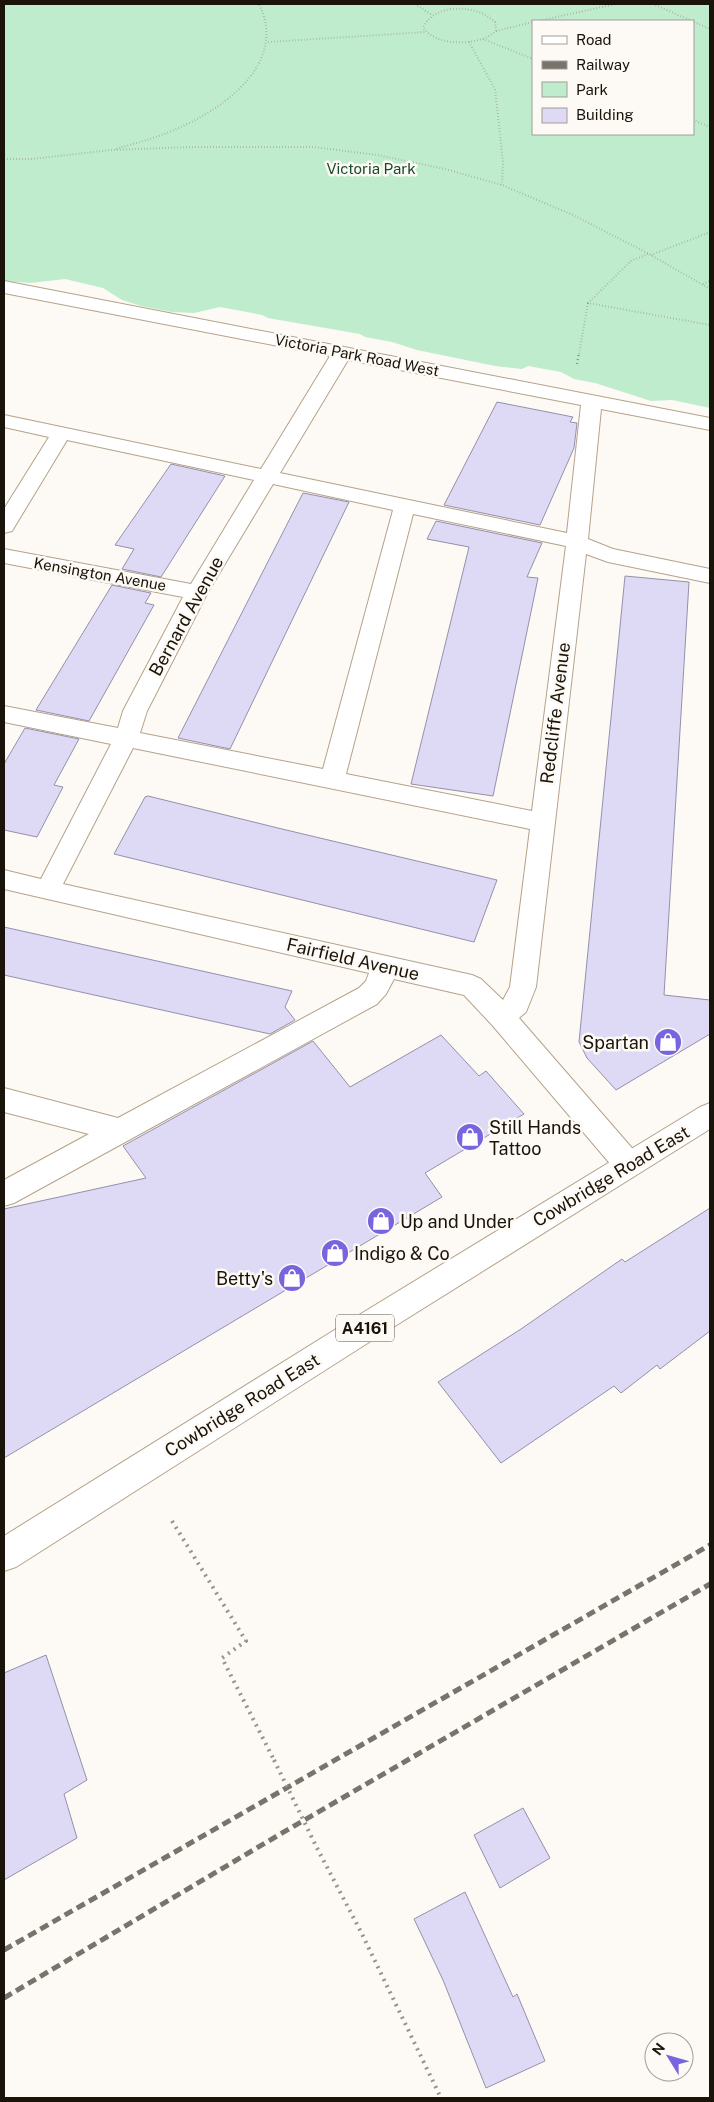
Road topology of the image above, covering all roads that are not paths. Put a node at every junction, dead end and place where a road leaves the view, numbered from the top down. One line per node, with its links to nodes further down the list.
1 (4, 287): 2 (street, Victoria Park Road West)
2 (342, 353): 3 (street, Victoria Park Road West); 7 (street, Bernard Avenue)
3 (581, 398): 5 (street, Victoria Park Road West); 10 (street, Redcliffe Avenue)
4 (4, 421): 6 (street)
5 (710, 424)
6 (61, 434): 7 (street); 9 (street)
7 (266, 478): 8 (street); 13 (street, Bernard Avenue)
8 (405, 506): 10 (street); 16 (street)
9 (4, 526)
10 (577, 542): 12 (street); 17 (street, Redcliffe Avenue)
11 (4, 556): 13 (street, Kensington Avenue)
12 (710, 576)
13 (197, 592): 15 (street, Bernard Avenue)
14 (4, 714): 15 (street)
15 (126, 739): 16 (street); 19 (street, Bernard Avenue)
16 (332, 780): 17 (street)
17 (542, 822): 21 (street, Redcliffe Avenue)
18 (4, 880): 19 (street, Fairfield Avenue)
19 (48, 889): 20 (street, Fairfield Avenue)
20 (385, 966): 21 (street, Fairfield Avenue); 24 (street)
21 (503, 1018): 25 (street, Fairfield Avenue)
22 (4, 1100): 24 (street)
23 (710, 1115): 25 (street, Cowbridge Road East / A4161)
24 (120, 1130): 26 (street)
25 (628, 1164): 27 (street, Cowbridge Road East / A4161)
26 (4, 1194)
27 (4, 1555)

